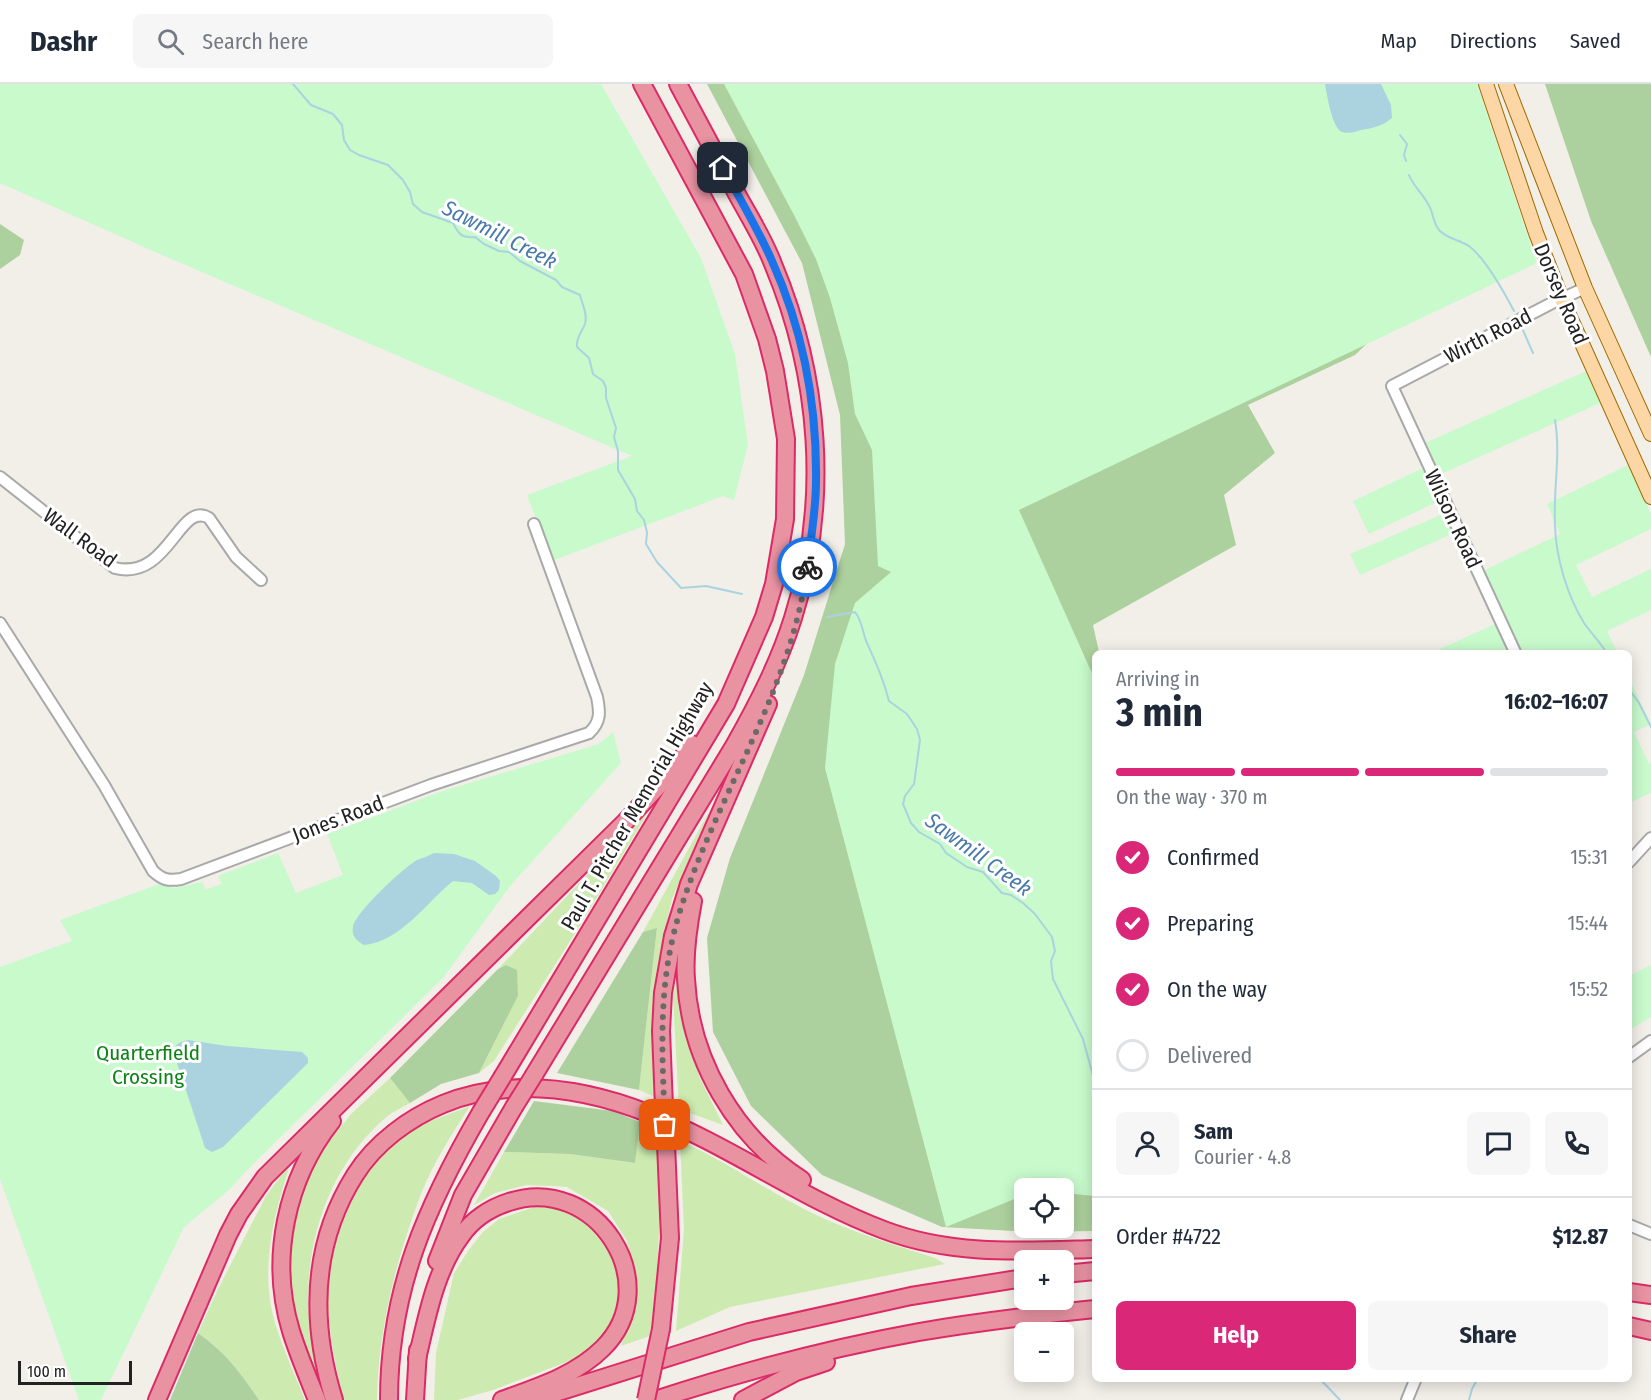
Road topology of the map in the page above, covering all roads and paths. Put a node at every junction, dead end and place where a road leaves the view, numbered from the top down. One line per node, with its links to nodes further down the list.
1 (642, 84): 18 (highway, Paul T. Pitcher Memorial Highway)
2 (678, 84): 14 (highway)
3 (1486, 84): 5 (main road, Dorsey Road)
4 (1506, 84): 6 (main road, Dorsey Road)
5 (1500, 128): 6 (main road); 8 (main road, Dorsey Road)
6 (1540, 172): 7 (main road, Dorsey Road)
7 (1585, 288): 8 (street, Wirth Road); 10 (main road, Dorsey Road)
8 (1562, 299): 9 (street, Wirth Road); 12 (main road, Dorsey Road)
9 (1392, 386): 17 (street, Wilson Road)
10 (1651, 434)
11 (0, 477): 15 (street, Wall Road)
12 (1651, 497)
13 (534, 524): 16 (street, Jones Road)
14 (808, 559): 19 (highway); 38 (highway, bridge)
15 (261, 580)
16 (0, 623)
17 (1514, 650)
18 (739, 670): 22 (highway); 43 (highway, Paul T. Pitcher Memorial Highway, bridge)
19 (718, 817): 26 (highway); 47 (highway, bridge)
20 (1651, 838): 21 (street)
21 (1632, 859)
22 (414, 1031): 40 (highway); 41 (highway)
23 (1650, 1043): 24 (street)
24 (1632, 1055)
25 (1632, 1226): 27 (street)
26 (885, 1230): 28 (highway); 42 (highway)
27 (1651, 1234)
28 (1092, 1249)
29 (1092, 1271): 30 (highway)
30 (1074, 1273)
31 (1014, 1280): 46 (highway)
32 (1632, 1291): 33 (highway)
33 (1651, 1293)
34 (1092, 1309): 35 (highway)
35 (960, 1325): 48 (highway); 49 (highway)
36 (1632, 1326): 37 (highway)
37 (1651, 1329)
38 (417, 1359): 44 (highway); 45 (highway)
39 (1414, 1382): 50 (street)
40 (157, 1400)
41 (317, 1400)
42 (334, 1400)
43 (389, 1400)
44 (415, 1400)
45 (502, 1400)
46 (533, 1400)
47 (646, 1400)
48 (655, 1400)
49 (743, 1400)
50 (1407, 1400)

